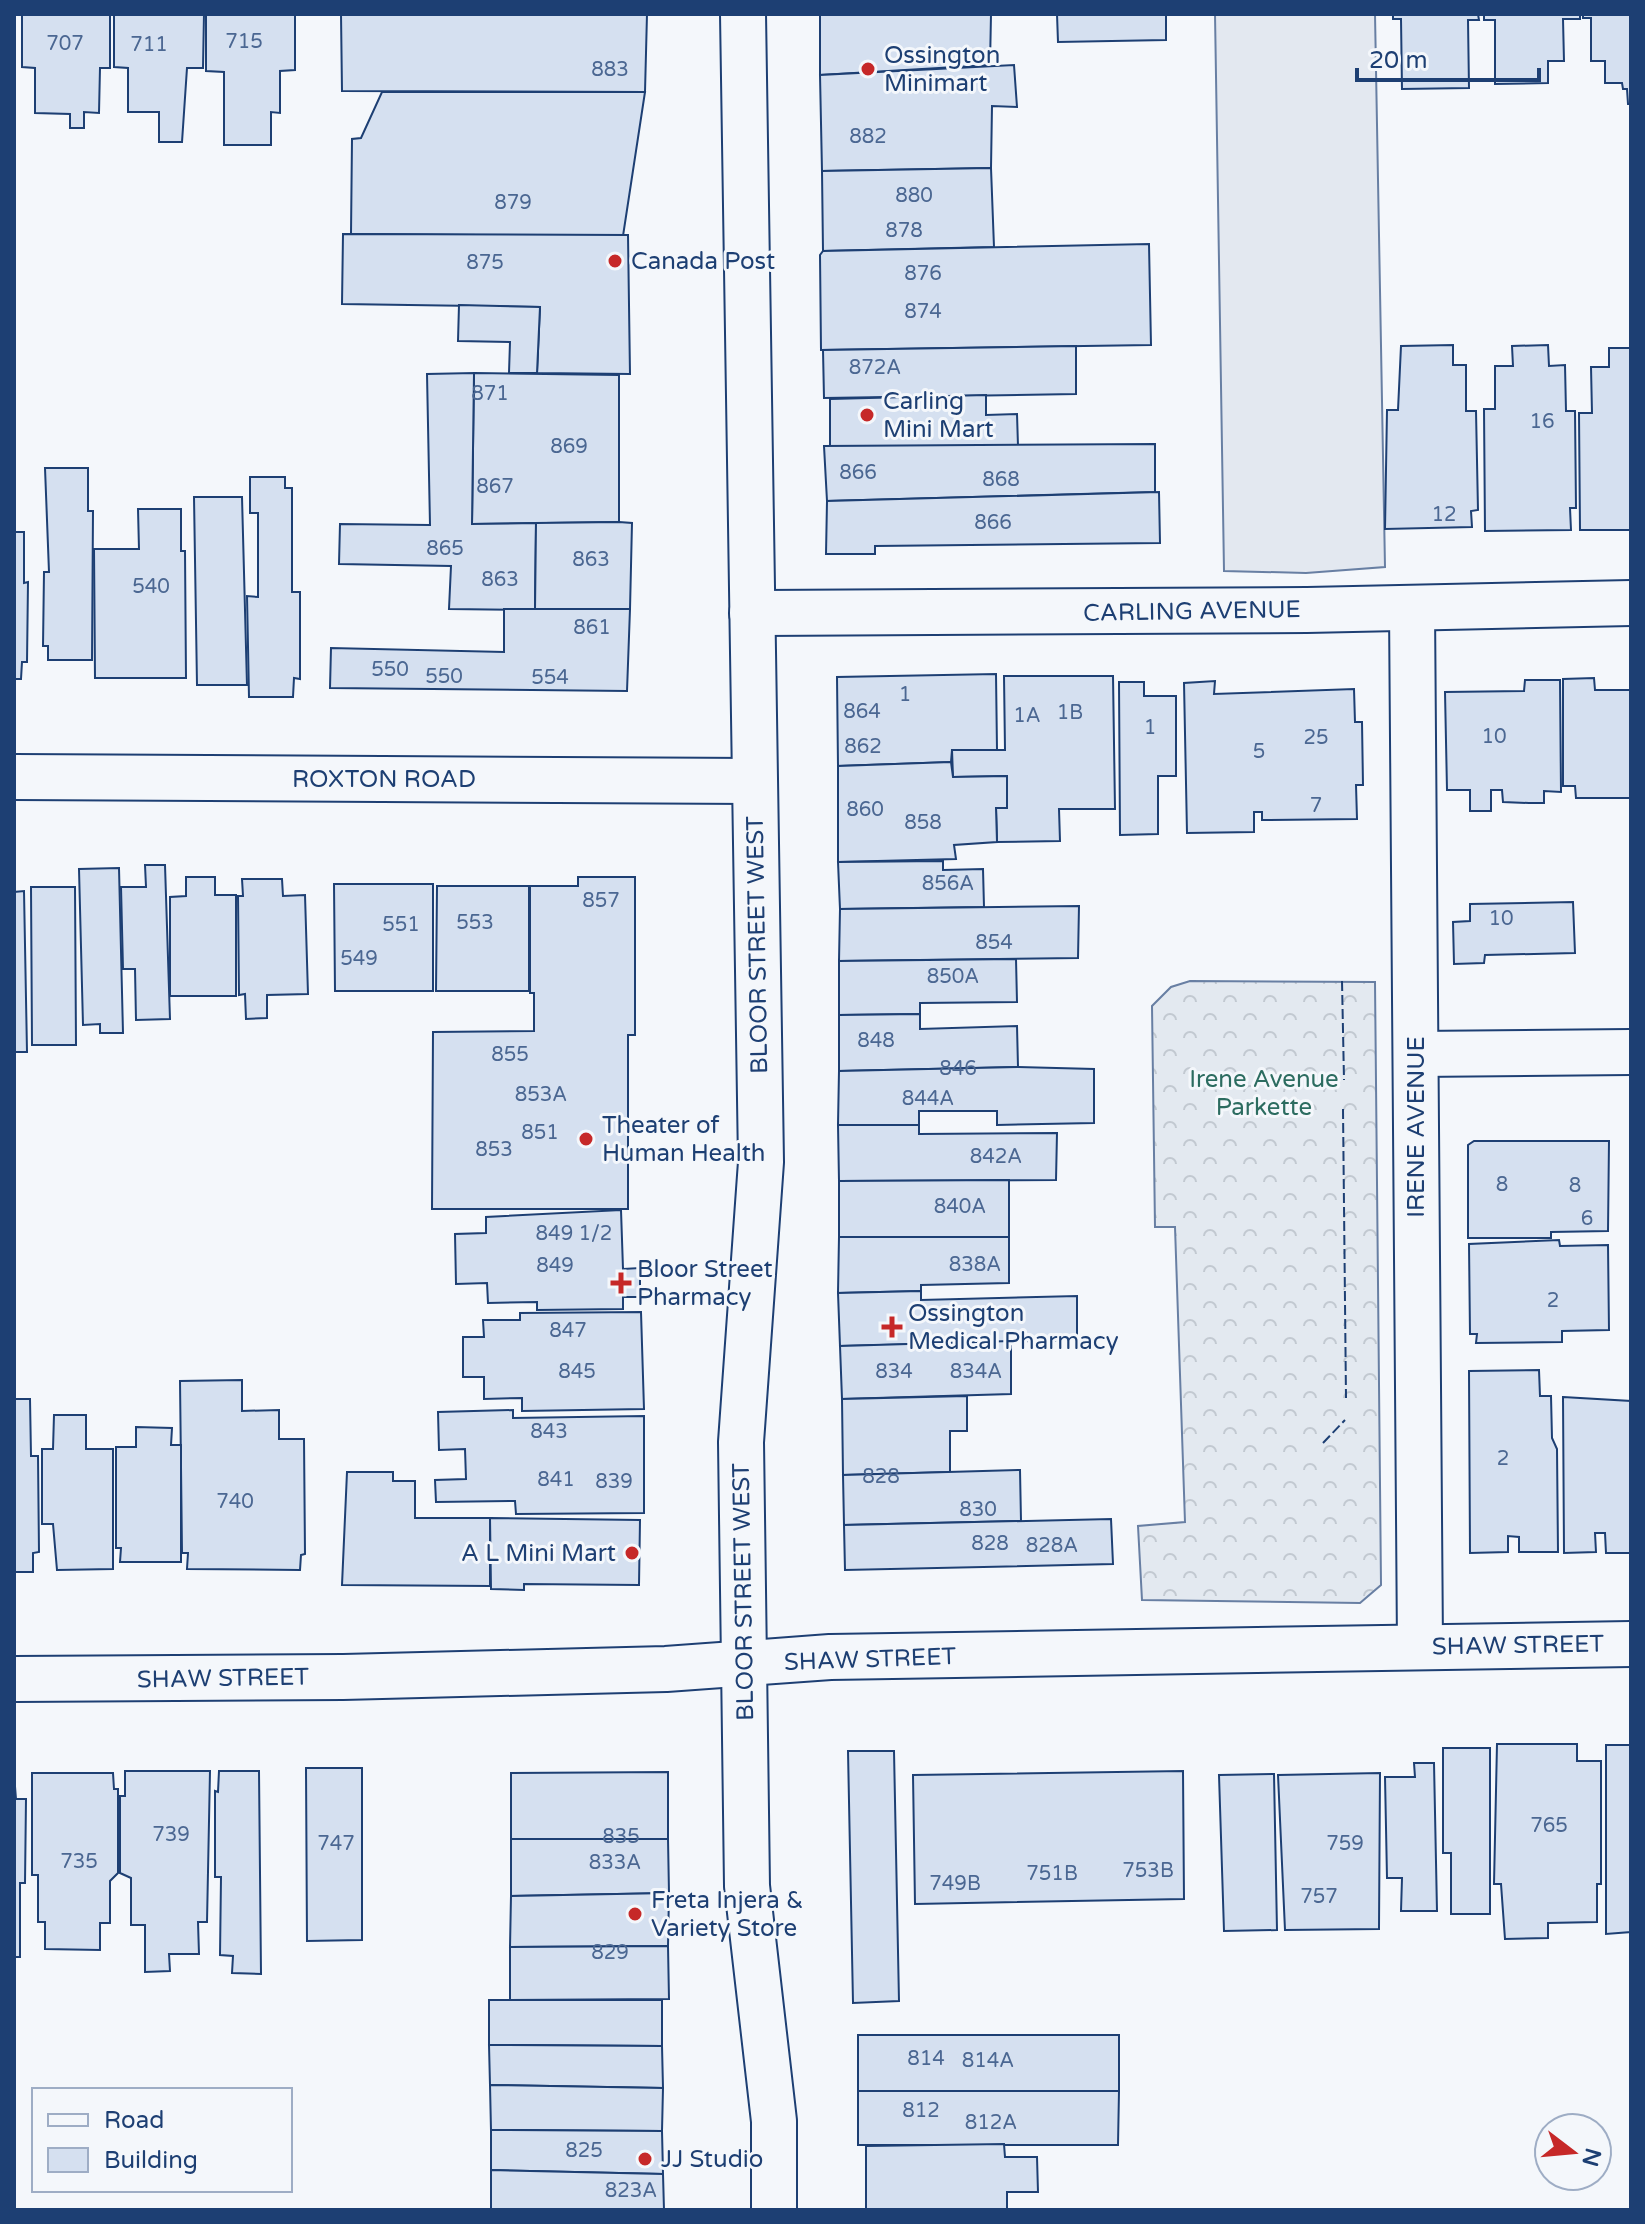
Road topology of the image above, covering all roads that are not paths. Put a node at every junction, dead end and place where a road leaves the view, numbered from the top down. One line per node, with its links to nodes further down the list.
1 (743, 14): 4 (street, BLOOR STREET WEST)
2 (1631, 603): 3 (street, CARLING AVENUE)
3 (1412, 608): 4 (street, CARLING AVENUE); 8 (street, IRENE AVENUE)
4 (752, 613): 6 (street, BLOOR STREET WEST)
5 (14, 777): 6 (street, ROXTON ROAD)
6 (754, 781): 11 (street, BLOOR STREET WEST)
7 (1631, 1052): 8 (street)
8 (1416, 1054): 10 (street, IRENE AVENUE)
9 (1631, 1644): 10 (street, SHAW STREET)
10 (1420, 1646): 11 (street, SHAW STREET)
11 (744, 1663): 12 (street, SHAW STREET); 13 (street, BLOOR STREET WEST)
12 (14, 1679)
13 (774, 2210)

